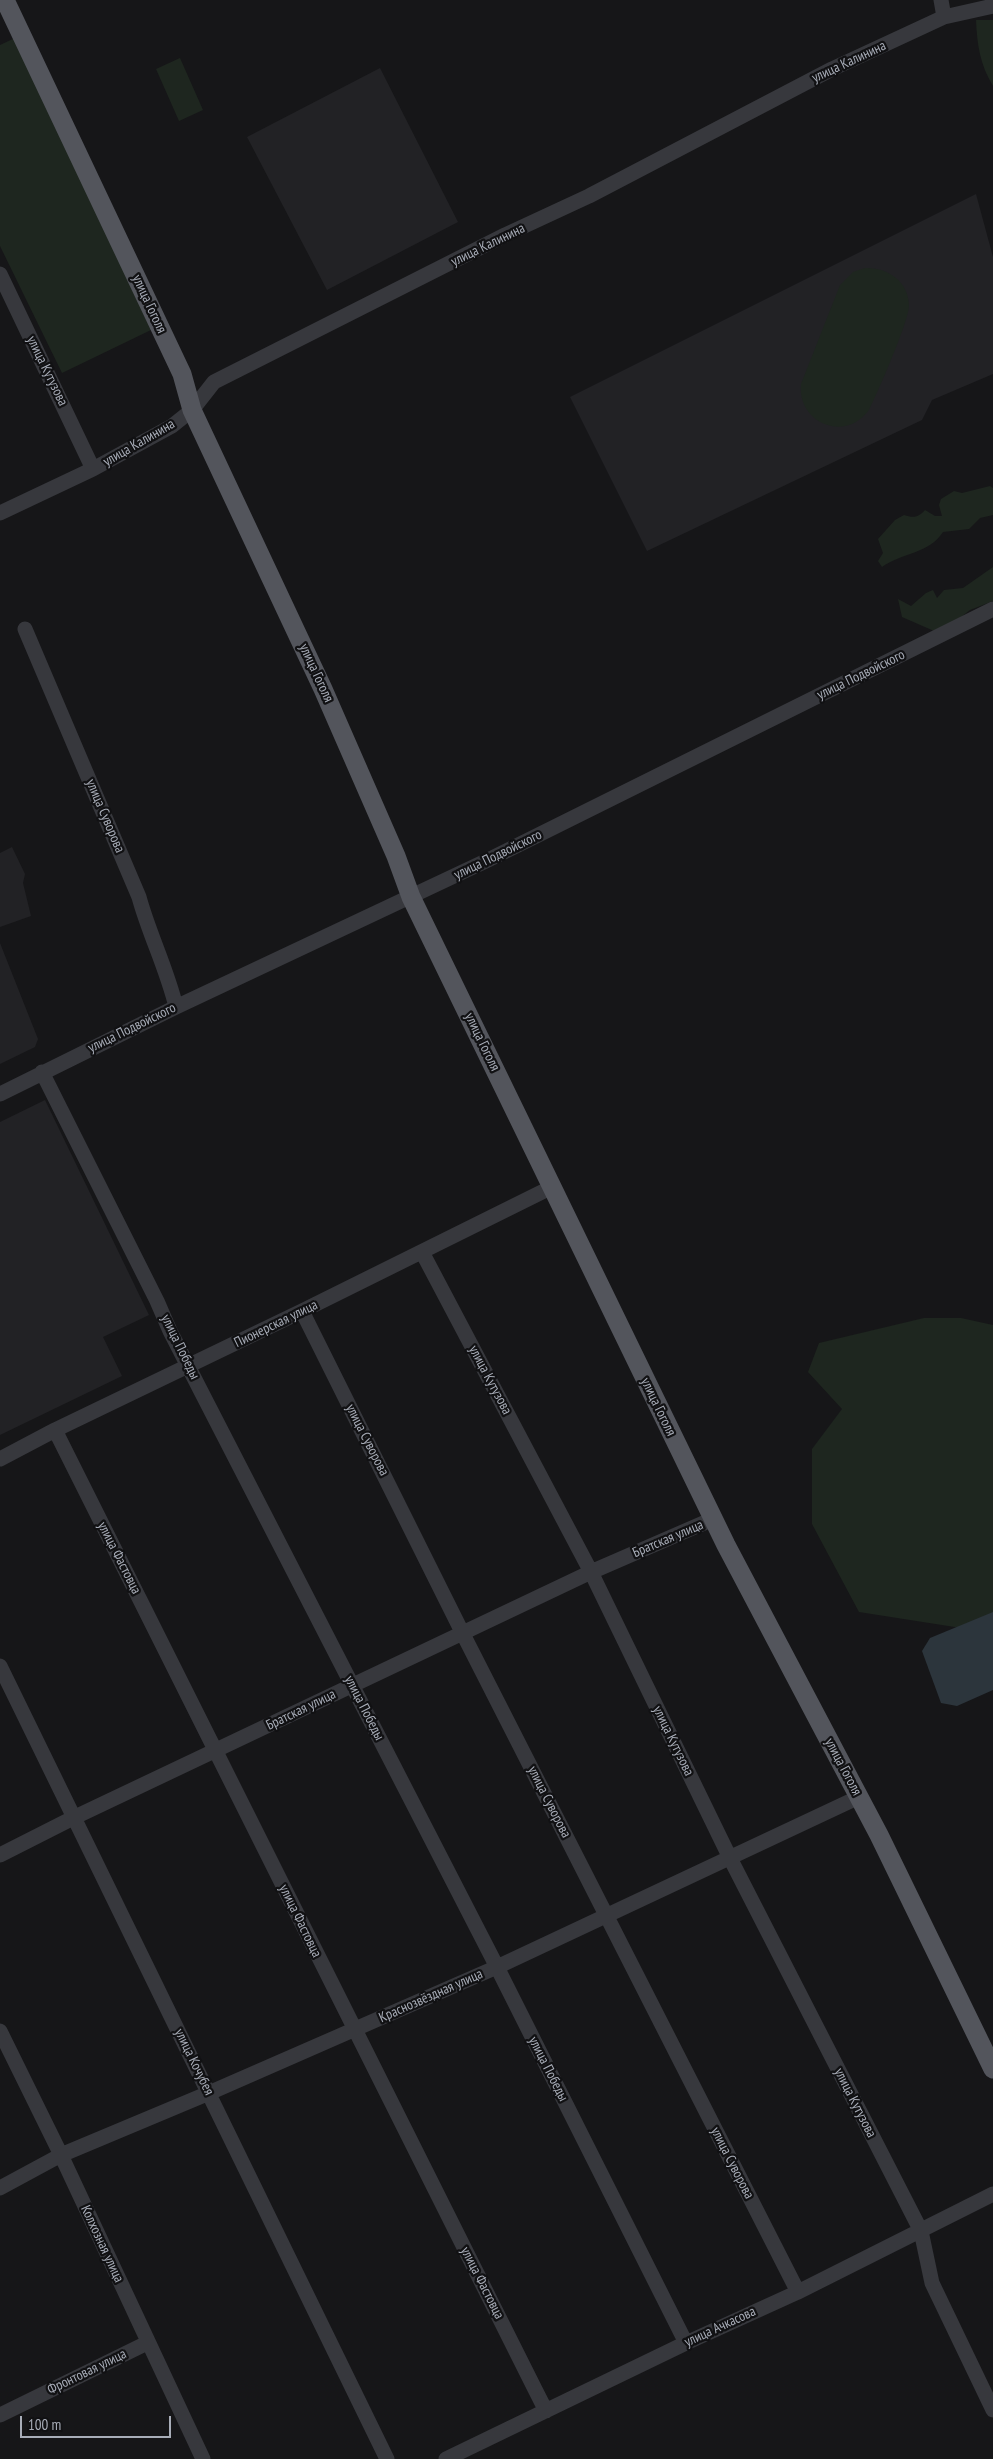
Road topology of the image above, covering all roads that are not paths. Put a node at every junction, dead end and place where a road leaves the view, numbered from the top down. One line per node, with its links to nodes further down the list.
1 (5, 0): 6 (main road, улица Гоголя)
2 (941, 0): 4 (street)
3 (993, 6): 4 (street, улица Калинина)
4 (944, 17): 6 (street, улица Калинина)
5 (0, 274): 7 (street, улица Кутузова)
6 (192, 410): 7 (street, улица Калинина); 11 (main road, улица Гоголя)
7 (94, 469): 8 (street, улица Калинина)
8 (0, 513)
9 (993, 609): 11 (street, улица Подвойского)
10 (25, 629): 12 (street, улица Суворова)
11 (411, 897): 12 (street, улица Подвойского); 15 (main road, улица Гоголя)
12 (176, 1007): 13 (street, улица Подвойского)
13 (42, 1072): 14 (street, улица Подвойского); 18 (street, улица Победы)
14 (0, 1094)
15 (552, 1187): 16 (street, Пионерская улица); 21 (main road, улица Гоголя)
16 (422, 1252): 17 (street, Пионерская улица); 22 (street, улица Кутузова)
17 (302, 1311): 18 (street, Пионерская улица); 23 (street, улица Суворова)
18 (189, 1366): 19 (street, Пионерская улица); 25 (street, улица Победы)
19 (55, 1430): 20 (street, Пионерская улица); 26 (street, улица Фастовца)
20 (0, 1459)
21 (713, 1519): 22 (street, Братская улица); 27 (main road, улица Гоголя)
22 (591, 1572): 23 (street, Братская улица); 30 (street, улица Кутузова)
23 (462, 1632): 25 (street, Братская улица); 31 (street, улица Суворова)
24 (0, 1666): 28 (street, улица Кочубея)
25 (352, 1685): 26 (street, Братская улица); 32 (street, улица Победы)
26 (216, 1750): 28 (street, Братская улица); 33 (street, улица Фастовца)
27 (859, 1797): 30 (street, Краснозвёздная улица); 35 (main road, улица Гоголя)
28 (73, 1818): 29 (street, Братская улица); 36 (street, улица Кочубея)
29 (0, 1855)
30 (730, 1858): 31 (street, Краснозвёздная улица); 40 (street, улица Кутузова)
31 (606, 1915): 32 (street, Краснозвёздная улица); 41 (street, улица Суворова)
32 (496, 1967): 33 (street, Краснозвёздная улица); 43 (street, улица Победы)
33 (354, 2030): 36 (street, Краснозвёздная улица); 45 (street, улица Фастовца)
34 (0, 2031): 37 (street, Колхозная улица)
35 (993, 2069)
36 (210, 2093): 37 (street, Краснозвёздная улица); 48 (street, улица Кочубея)
37 (61, 2155): 38 (street, Краснозвёздная улица); 42 (street, Колхозная улица)
38 (0, 2188)
39 (993, 2194): 40 (street, улица Ачкасова)
40 (921, 2231): 41 (street, улица Ачкасова); 44 (street, улица Кутузова)
41 (798, 2292): 43 (street, улица Ачкасова)
42 (147, 2343): 46 (street, Фронтовая улица); 47 (street, Колхозная улица)
43 (686, 2343): 45 (street, улица Ачкасова)
44 (993, 2410)
45 (546, 2411): 49 (street, улица Ачкасова)
46 (0, 2415)
47 (203, 2459)
48 (387, 2459)
49 (446, 2459)

